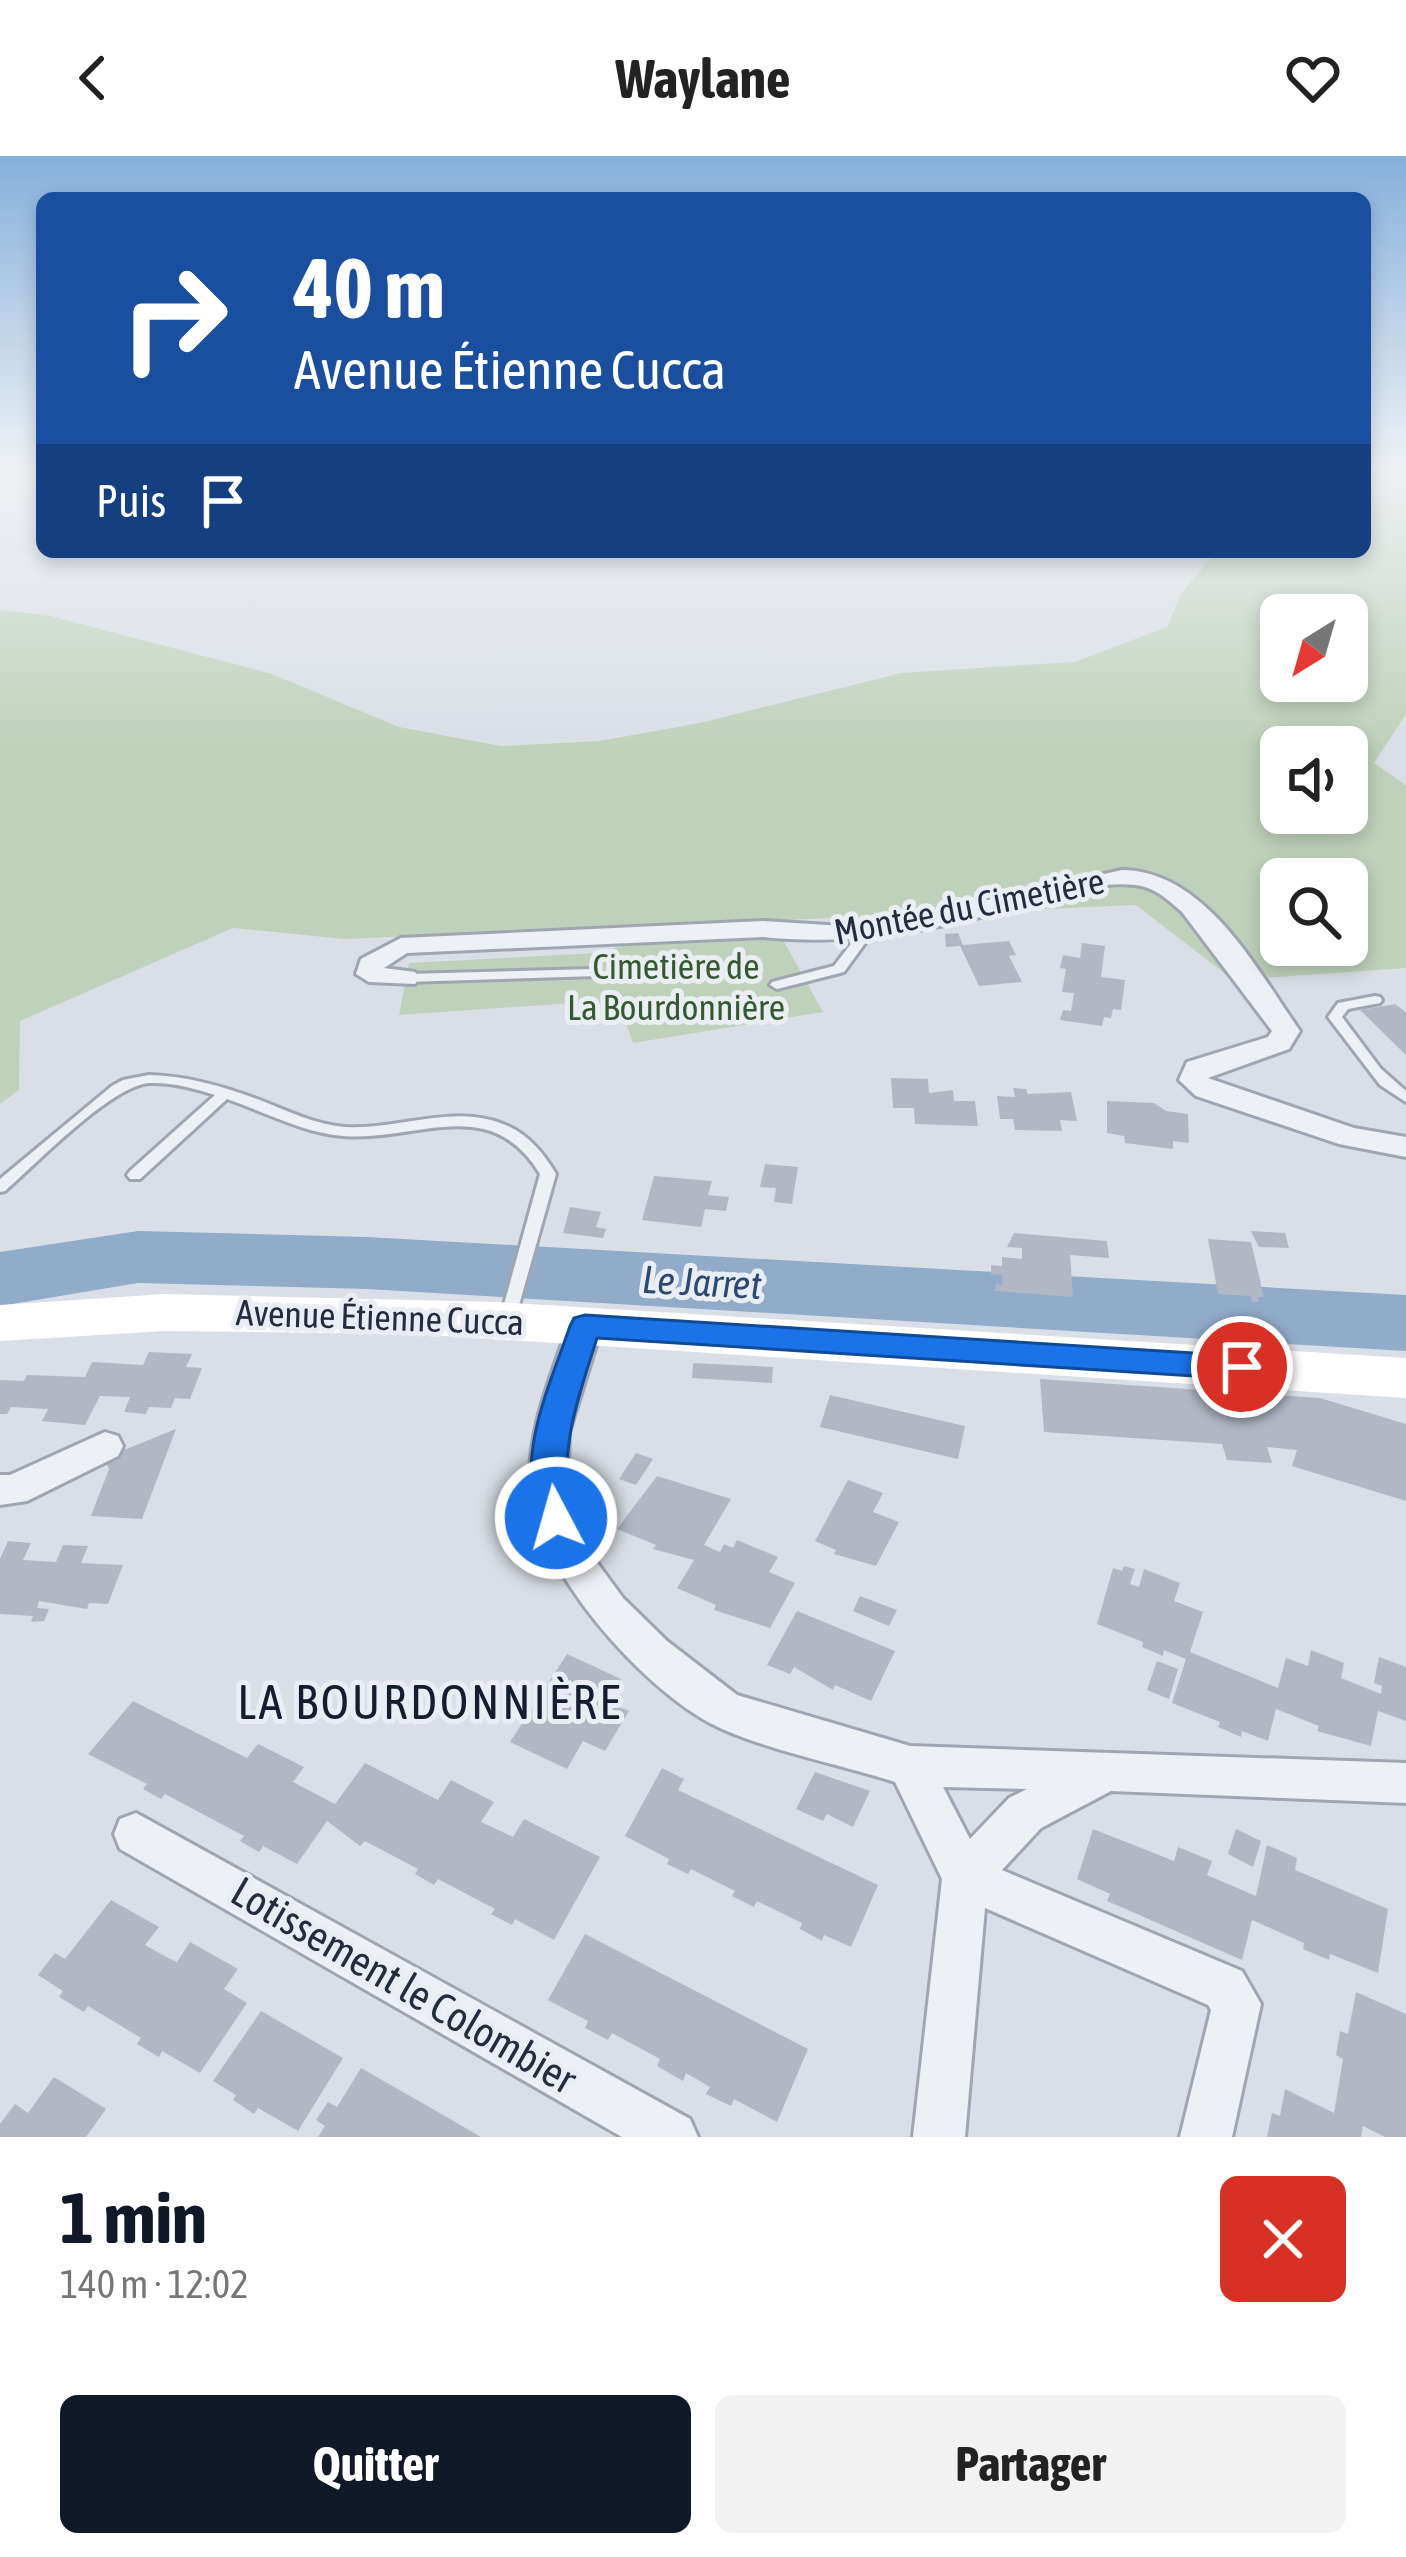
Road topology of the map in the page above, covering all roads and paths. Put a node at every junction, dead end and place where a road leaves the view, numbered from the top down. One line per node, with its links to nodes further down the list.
1 (865, 934): 3 (street, Montée du Cimetière); 4 (lane); 8 (street, Montée du Cimetière)
2 (592, 973): 3 (lane)
3 (406, 978)
4 (777, 985)
5 (1375, 1000): 7 (lane)
6 (223, 1095): 9 (lane); 10 (lane); 11 (lane)
7 (1406, 1098)
8 (1406, 1147)
9 (135, 1175)
10 (0, 1187)
11 (510, 1307): 12 (main road, Avenue Étienne Cucca); 13 (main road, Avenue Étienne Cucca)
12 (0, 1323)
13 (585, 1326): 14 (main road, Avenue Étienne Cucca); 17 (street)
14 (1406, 1378)
15 (105, 1446): 16 (street)
16 (0, 1490)
17 (910, 1766): 18 (street); 21 (street)
18 (1103, 1773): 19 (street); 21 (street)
19 (1406, 1783)
20 (136, 1834): 22 (street, Lotissement le Colombier)
21 (965, 1877): 23 (street); 24 (street)
22 (672, 2137)
23 (939, 2137)
24 (1206, 2137)

